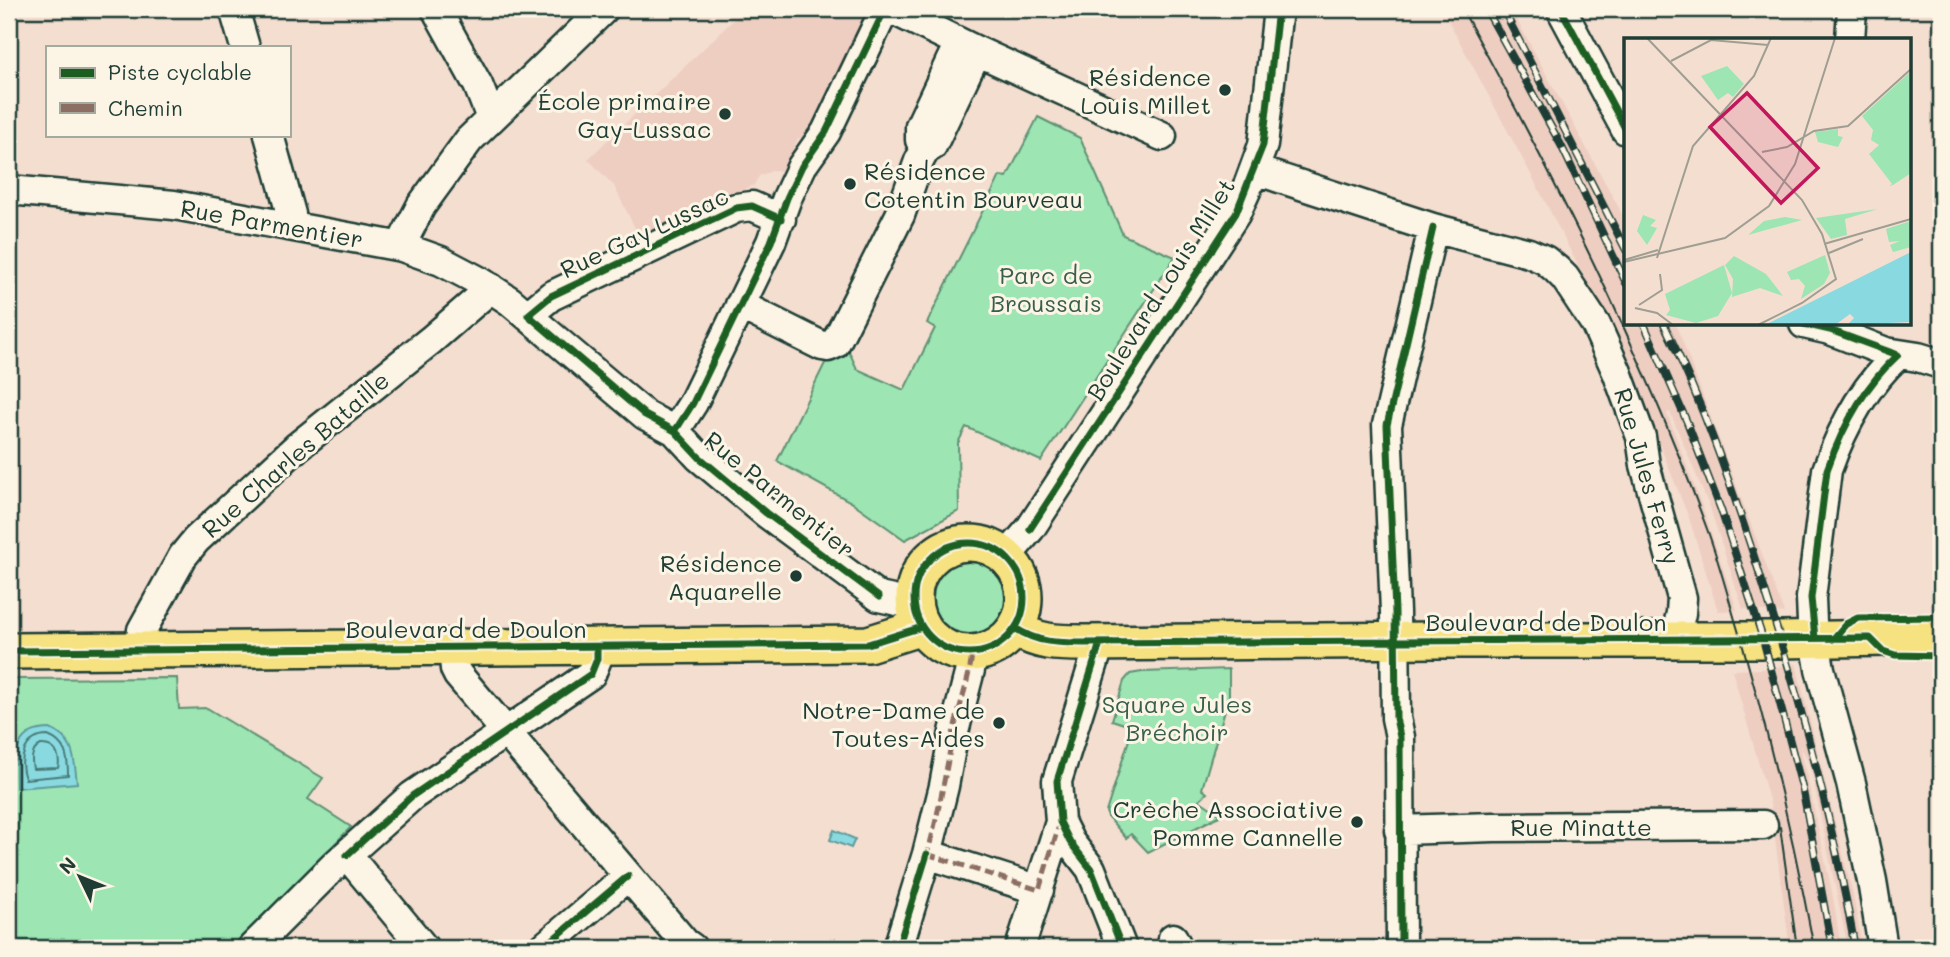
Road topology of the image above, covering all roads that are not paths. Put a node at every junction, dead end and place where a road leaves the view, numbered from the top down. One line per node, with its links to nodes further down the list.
1 (234, 9): 10 (street)
2 (436, 9): 12 (street)
3 (604, 9): 12 (street)
4 (885, 9): 18 (street)
5 (891, 9): 11 (street)
6 (1278, 9): 16 (street, Boulevard Louis Millet)
7 (1561, 9): 13 (street)
8 (1852, 9): 9 (street)
9 (1850, 38)
10 (245, 46)
11 (968, 47): 15 (street); 23 (street)
12 (491, 118): 21 (street)
13 (1624, 126)
14 (269, 136): 19 (street)
15 (1162, 136)
16 (1255, 170): 20 (street, Rue Jules Ferry); 29 (street, Boulevard Louis Millet)
17 (9, 190): 19 (street, Rue Parmentier)
18 (781, 219): 23 (street); 24 (street, Rue Gay Lussac)
19 (291, 225): 21 (street, Rue Parmentier)
20 (1433, 228): 36 (street, Rue Jules Ferry); 37 (street)
21 (402, 247): 22 (street, Rue Parmentier)
22 (491, 288): 24 (street, Rue Parmentier); 41 (street, Rue Charles Bataille)
23 (740, 304): 28 (street)
24 (528, 315): 28 (street, Rue Parmentier)
25 (1822, 326): 26 (street)
26 (1898, 355): 27 (street); 34 (street)
27 (1941, 364)
28 (675, 431): 30 (street, Rue Parmentier)
29 (1006, 557): 31 (main road); 32 (main road)
30 (879, 597): 31 (street); 35 (street)
31 (918, 613): 35 (main road, Boulevard de Doulon); 43 (main road)
32 (1015, 628): 38 (main road, Boulevard de Doulon); 43 (main road)
33 (1941, 637): 34 (main road, Boulevard de Doulon)
34 (1815, 638): 36 (main road, Boulevard de Doulon); 60 (street)
35 (886, 639): 39 (main road, Boulevard de Doulon)
36 (1675, 639): 37 (main road, Boulevard de Doulon)
37 (1394, 640): 38 (main road, Boulevard de Doulon); 47 (street)
38 (1100, 643): 45 (street)
39 (597, 647): 40 (main road, Boulevard de Doulon); 44 (street)
40 (453, 648): 41 (main road, Boulevard de Doulon); 44 (street)
41 (140, 649): 42 (main road, Boulevard de Doulon)
42 (9, 651)
43 (972, 654): 48 (street)
44 (507, 731): 49 (street); 50 (street)
45 (1060, 822): 51 (street); 58 (street)
46 (1763, 825): 47 (street, Rue Minatte)
47 (1399, 831): 59 (street)
48 (927, 854): 51 (street); 56 (street)
49 (347, 855): 52 (street); 53 (street)
50 (628, 876): 54 (street); 55 (street)
51 (1039, 890): 57 (street)
52 (252, 948)
53 (424, 948)
54 (543, 948)
55 (692, 948)
56 (898, 948)
57 (1020, 948)
58 (1122, 948)
59 (1401, 948)
60 (1883, 948)

